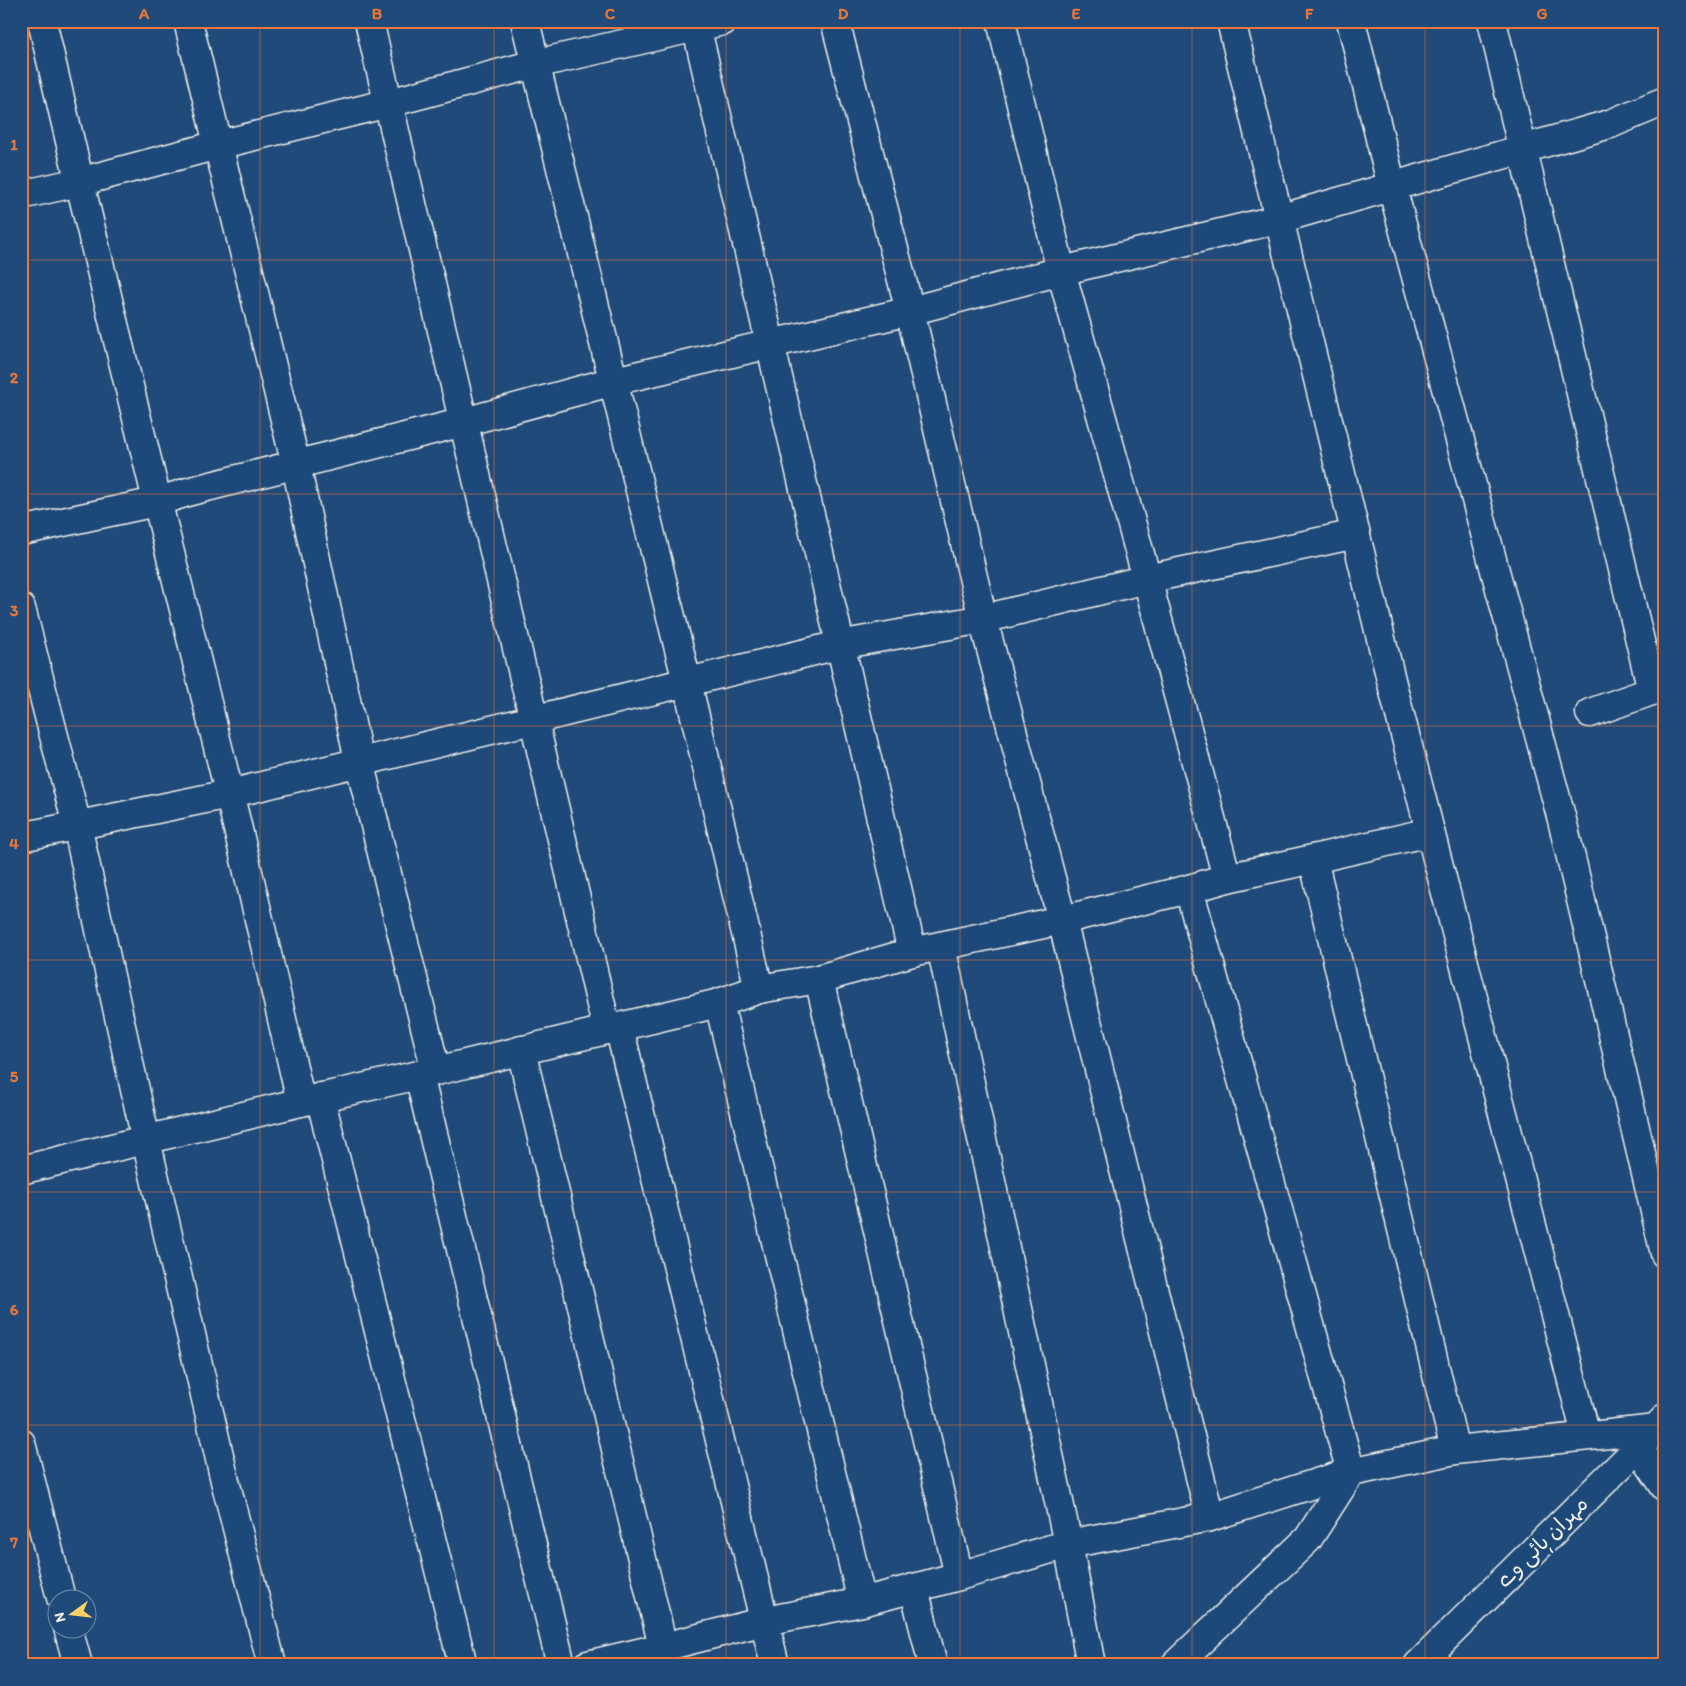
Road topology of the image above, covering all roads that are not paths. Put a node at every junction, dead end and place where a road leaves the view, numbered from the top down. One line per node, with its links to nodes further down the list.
1 (42, 21): 17 (street)
2 (188, 21): 15 (street)
3 (368, 21): 14 (street)
4 (525, 21): 12 (street)
5 (723, 21): 11 (street)
6 (835, 21): 22 (street)
7 (1001, 21): 21 (street)
8 (1231, 21): 20 (street)
9 (1351, 21): 18 (street)
10 (1492, 21): 16 (street)
11 (696, 24): 12 (street); 23 (street)
12 (535, 64): 14 (street); 24 (street)
13 (1665, 101): 16 (street)
14 (389, 103): 15 (street); 25 (street)
15 (218, 145): 17 (street); 26 (street)
16 (1522, 149): 18 (street); 35 (street)
17 (79, 182): 19 (street); 27 (street)
18 (1392, 187): 20 (street); 58 (street)
19 (21, 195)
20 (1279, 220): 21 (street); 29 (street)
21 (1061, 271): 22 (street); 30 (street)
22 (910, 311): 23 (street); 32 (street)
23 (770, 345): 24 (street); 33 (street)
24 (614, 381): 25 (street); 34 (street)
25 (464, 422): 26 (street); 37 (street)
26 (296, 465): 27 (street); 38 (street)
27 (156, 502): 28 (street); 39 (street)
28 (21, 531)
29 (1356, 534): 30 (street); 41 (street)
30 (1147, 578): 32 (street); 44 (street)
31 (21, 608): 40 (street)
32 (983, 619): 33 (street); 46 (street)
33 (839, 645): 34 (street); 48 (street)
34 (687, 682): 37 (street); 50 (street)
35 (1658, 690): 36 (street)
36 (1590, 713)
37 (534, 720): 38 (street); 52 (street)
38 (359, 761): 39 (street); 54 (street)
39 (229, 794): 40 (street); 55 (street)
40 (77, 825): 42 (street); 56 (street)
41 (1430, 832): 43 (street); 60 (street)
42 (21, 838)
43 (1313, 859): 44 (street); 62 (street)
44 (1227, 878): 45 (street)
45 (1189, 889): 46 (street); 63 (street)
46 (1062, 920): 47 (street); 66 (street)
47 (941, 946): 48 (street); 67 (street)
48 (912, 952): 49 (street)
49 (819, 979): 50 (street); 68 (street)
50 (759, 989): 51 (street)
51 (719, 1003): 52 (street); 71 (street)
52 (613, 1028): 53 (street); 72 (street)
53 (521, 1050): 54 (street); 74 (street)
54 (427, 1073): 55 (street); 79 (street)
55 (310, 1100): 56 (street); 78 (street)
56 (146, 1140): 57 (street); 77 (street)
57 (21, 1170)
58 (1665, 1254)
59 (1653, 1431): 60 (street); 65 (street); 84 (street, مہران ہائی وے)
60 (1586, 1435): 62 (street)
61 (21, 1443): 64 (street)
62 (1455, 1450): 63 (street)
63 (1351, 1472): 66 (street); 83 (street)
64 (27, 1486): 69 (street)
65 (1665, 1487)
66 (1210, 1517): 67 (street)
67 (1068, 1544): 68 (street); 82 (street)
68 (959, 1576): 70 (street)
69 (58, 1588)
70 (914, 1588): 71 (street); 81 (street)
71 (862, 1602): 72 (street)
72 (765, 1621): 74 (street); 80 (street)
73 (71, 1638): 76 (street)
74 (663, 1647): 75 (street)
75 (595, 1664)
76 (78, 1665)
77 (272, 1665)
78 (463, 1665)
79 (561, 1665)
80 (775, 1665)
81 (933, 1665)
82 (1091, 1665)
83 (1175, 1665)
84 (1418, 1665)

